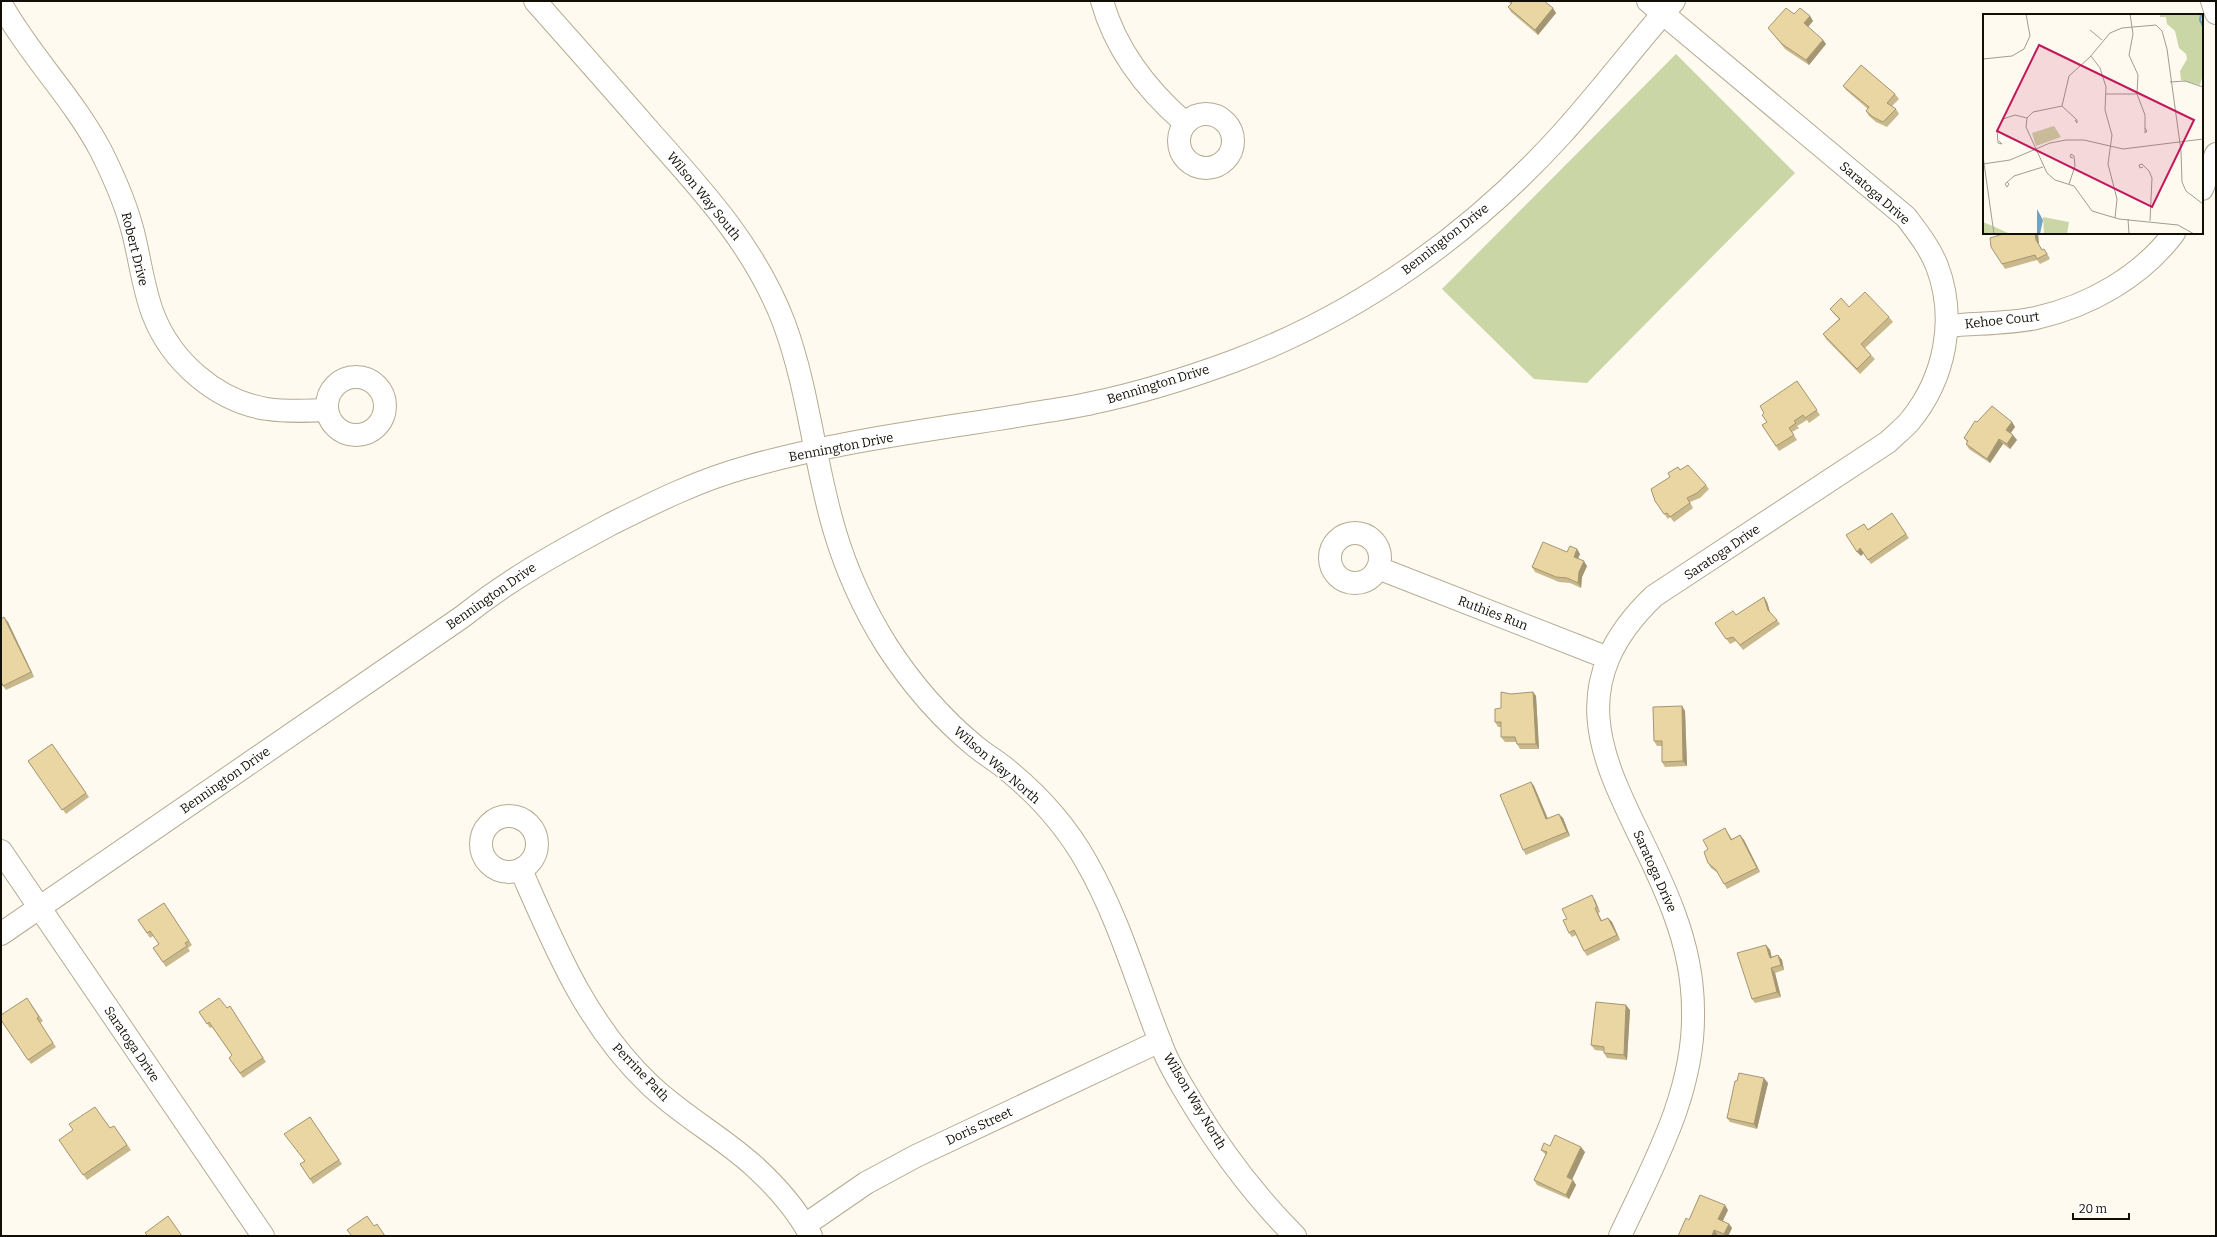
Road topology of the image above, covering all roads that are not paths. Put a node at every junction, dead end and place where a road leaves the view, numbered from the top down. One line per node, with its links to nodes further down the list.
1 (535, 1): 13 (street, Wilson Way South)
2 (1102, 1): 7 (street)
3 (2212, 1): 6 (street)
4 (1, 4): 12 (street, Robert Drive)
5 (1661, 5): 11 (street, Saratoga Drive); 13 (street, Bennington Drive)
6 (2216, 13)
7 (1185, 124)
8 (2216, 154): 9 (street)
9 (2203, 186)
10 (2173, 234): 11 (street, Kehoe Court)
11 (1947, 326): 15 (street, Saratoga Drive)
12 (327, 410)
13 (816, 449): 18 (street, Bennington Drive); 20 (street, Wilson Way North)
14 (1378, 568): 15 (street, Ruthies Run)
15 (1608, 658): 24 (street, Saratoga Drive)
16 (1, 851): 18 (street, Saratoga Drive)
17 (521, 870): 21 (street, Perrine Path)
18 (39, 908): 19 (street, Bennington Drive); 22 (street, Saratoga Drive)
19 (1, 934)
20 (1160, 1041): 21 (street, Doris Street); 23 (street, Wilson Way North)
21 (808, 1230)
22 (263, 1236)
23 (1295, 1236)
24 (1620, 1236)

